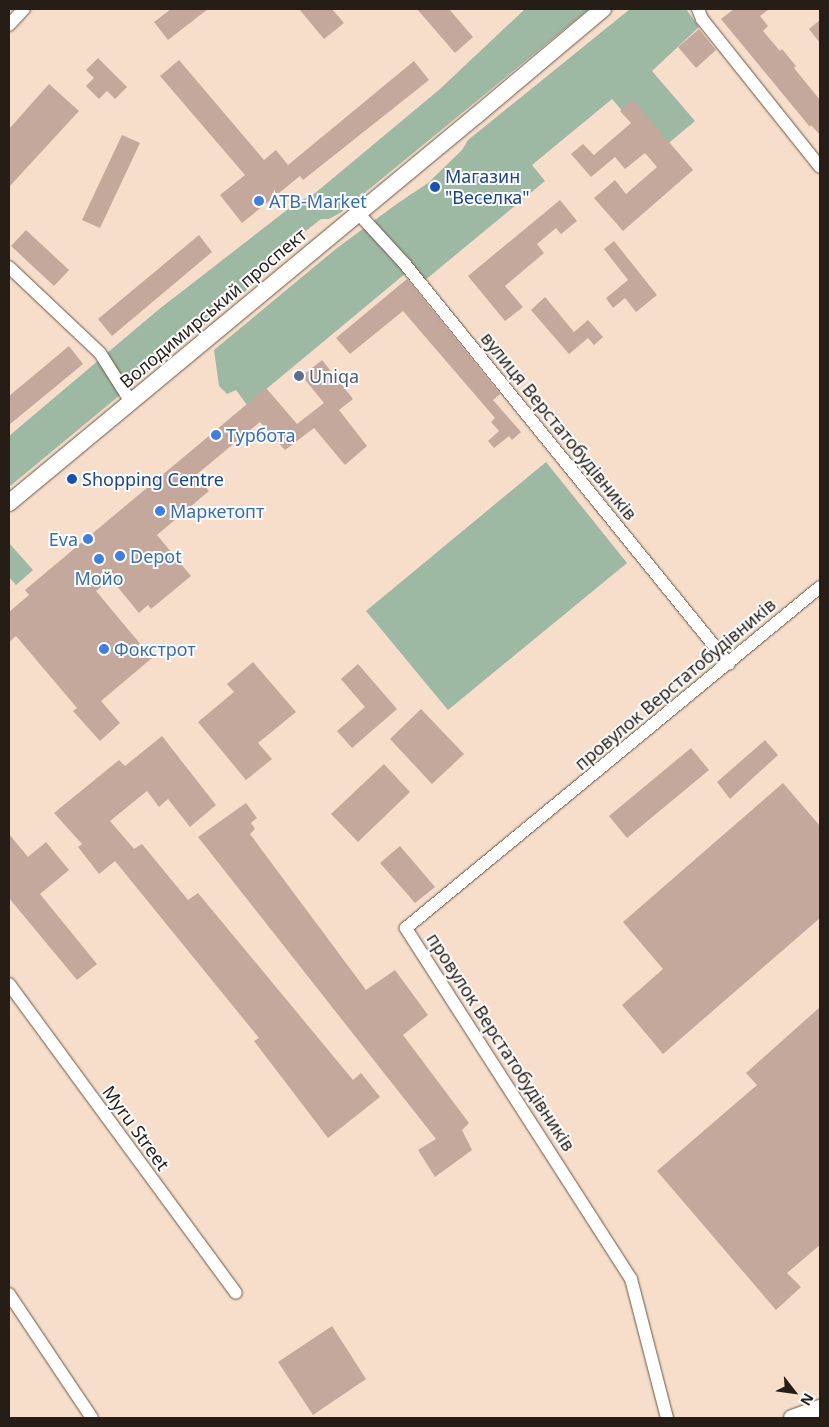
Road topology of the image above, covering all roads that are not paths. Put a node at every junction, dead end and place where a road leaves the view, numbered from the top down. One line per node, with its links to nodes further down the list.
1 (24, 9): 4 (street)
2 (603, 9): 6 (main road, Володимирський проспект)
3 (698, 9): 5 (street)
4 (9, 25)
5 (820, 167)
6 (359, 214): 8 (main road, Володимирський проспект); 11 (street, вулиця Верстатобудівників)
7 (9, 266): 8 (street)
8 (130, 402): 9 (main road, Володимирський проспект)
9 (9, 503)
10 (820, 587): 11 (street, провулок Верстатобудівників)
11 (729, 664): 17 (street, провулок Верстатобудівників)
12 (9, 984): 13 (street, Myru Street)
13 (236, 1293)
14 (9, 1294): 16 (street)
15 (820, 1408): 18 (main road)
16 (92, 1418)
17 (667, 1418)
18 (792, 1418)

